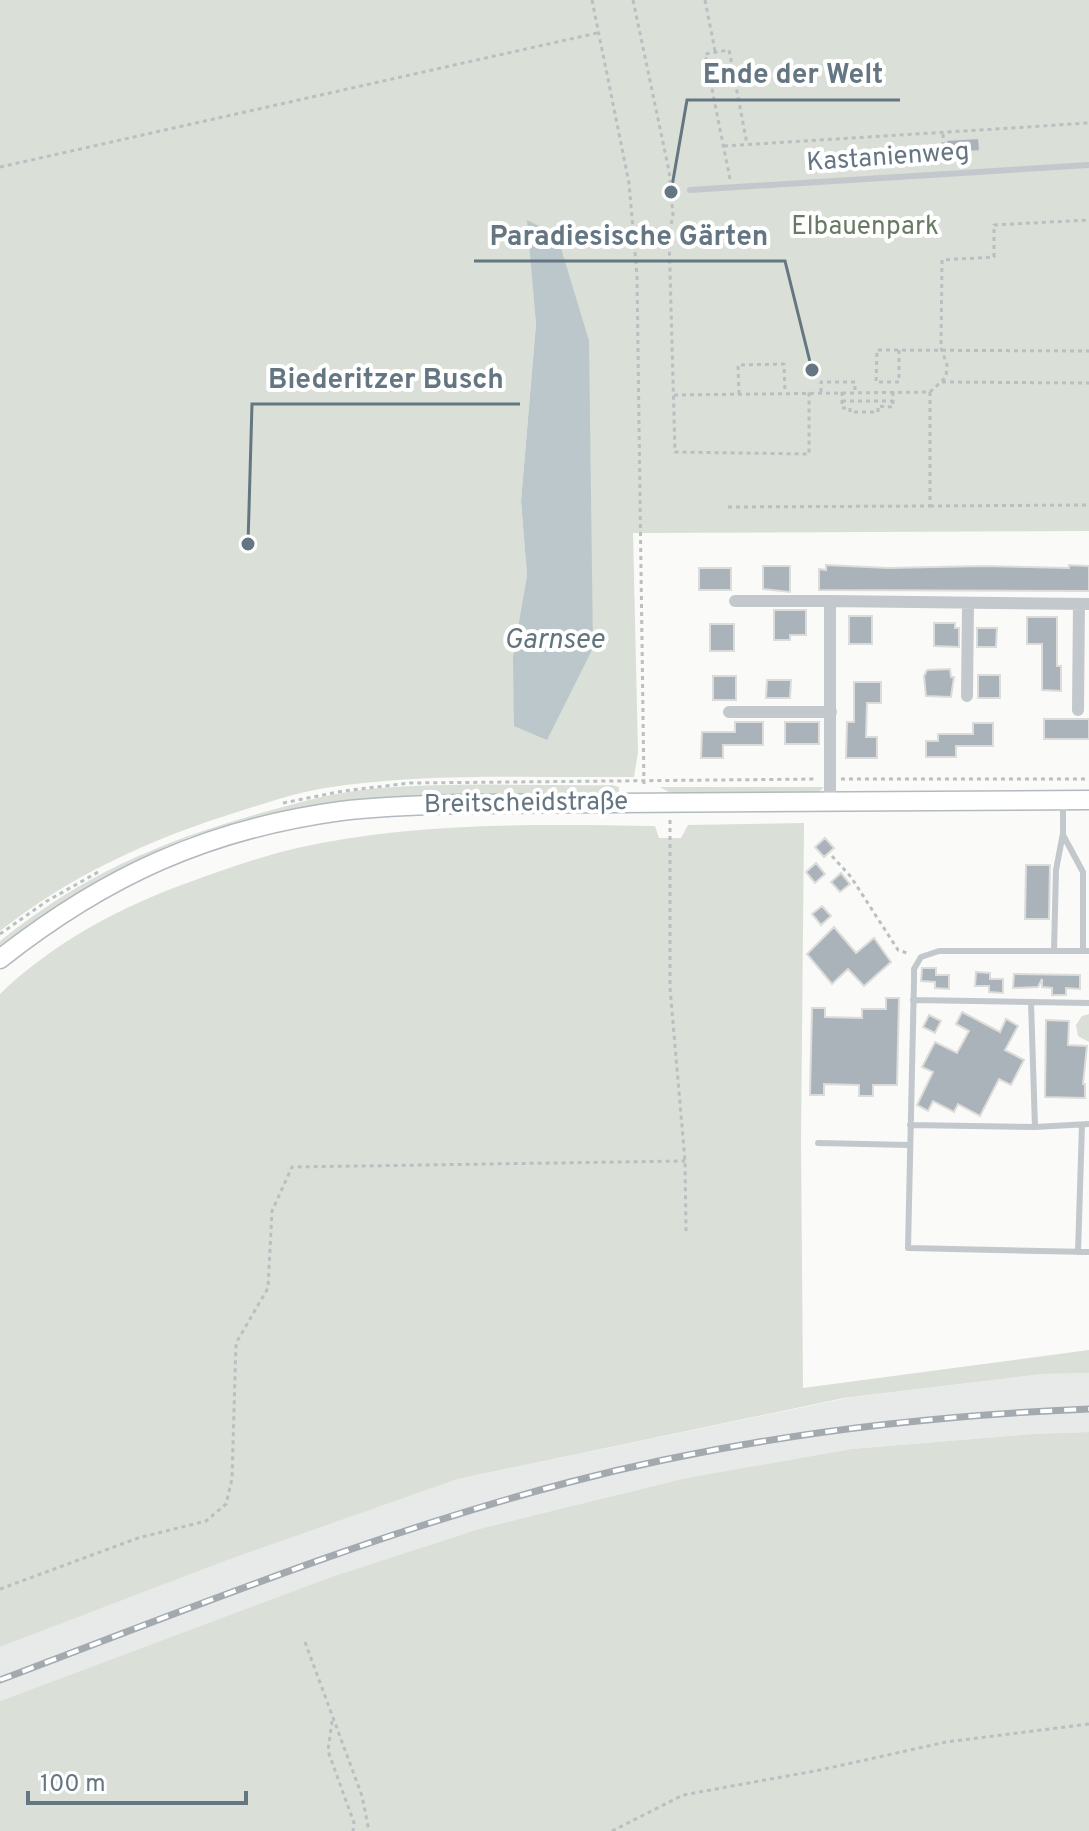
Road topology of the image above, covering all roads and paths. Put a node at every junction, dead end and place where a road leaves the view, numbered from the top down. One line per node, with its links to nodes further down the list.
1 (592, 0): 4 (path)
2 (633, 0): 29 (path)
3 (705, 0): 5 (path)
4 (598, 33): 11 (path); 43 (path)
5 (715, 52): 8 (path); 9 (path)
6 (1089, 123): 7 (path)
7 (943, 132): 8 (path); 12 (path)
8 (747, 144): 9 (path)
9 (724, 146): 13 (path)
10 (1089, 165): 12 (lane, Kastanienweg)
11 (0, 167)
12 (946, 174): 13 (lane, Kastanienweg)
13 (731, 188): 14 (lane, Kastanienweg)
14 (690, 190)
15 (1089, 220): 17 (path)
16 (899, 350): 16 (path); 17 (path)
17 (942, 350): 18 (path); 19 (path)
18 (1089, 351)
19 (942, 382): 20 (path); 26 (path)
20 (1089, 383)
21 (809, 392): 22 (path); 27 (path); 29 (path)
22 (821, 392): 23 (path); 24 (path)
23 (842, 392): 24 (path); 30 (path)
24 (855, 392): 25 (path)
25 (893, 392): 26 (path); 31 (path)
26 (930, 392): 33 (path)
27 (785, 393): 28 (path); 28 (path)
28 (739, 394): 29 (path)
29 (673, 395)
30 (842, 401): 31 (path); 31 (path)
31 (893, 401)
32 (1089, 505): 33 (path)
33 (930, 506): 34 (path)
34 (728, 507)
35 (735, 601): 36 (street)
36 (830, 601): 37 (street); 42 (street)
37 (968, 603): 38 (street); 39 (street)
38 (1084, 604): 40 (street)
39 (967, 696)
40 (1078, 710)
41 (729, 712): 42 (street)
42 (831, 712): 44 (street)
43 (644, 771)
44 (831, 779): 45 (path, Breitscheidstraße); 46 (path, Breitscheidstraße); 48 (street)
45 (1089, 779)
46 (633, 781)
47 (1089, 800): 49 (street, Breitscheidstraße)
48 (830, 801): 49 (street, Breitscheidstraße); 50 (street, Breitscheidstraße)
49 (1063, 801): 51 (lane)
50 (671, 804): 56 (street, Breitscheidstraße); 65 (path)
51 (1063, 833): 53 (lane); 54 (lane)
52 (832, 856): 55 (path)
53 (1054, 951): 54 (lane); 55 (lane)
54 (1086, 951)
55 (921, 957): 57 (lane)
56 (0, 959)
57 (913, 1000): 58 (lane); 60 (lane)
58 (1031, 1002): 59 (lane); 62 (lane)
59 (1089, 1003)
60 (910, 1125): 62 (lane); 64 (lane)
61 (1086, 1125): 62 (lane); 67 (lane)
62 (1035, 1127)
63 (818, 1143): 64 (lane)
64 (910, 1145): 67 (lane)
65 (685, 1161): 66 (path); 69 (path)
66 (686, 1231)
67 (1078, 1252): 68 (lane)
68 (1089, 1252)
69 (0, 1589)
70 (305, 1642): 71 (path)
71 (333, 1718): 73 (path); 74 (path)
72 (1089, 1724): 75 (path)
73 (353, 1831)
74 (369, 1831)
75 (612, 1831)

